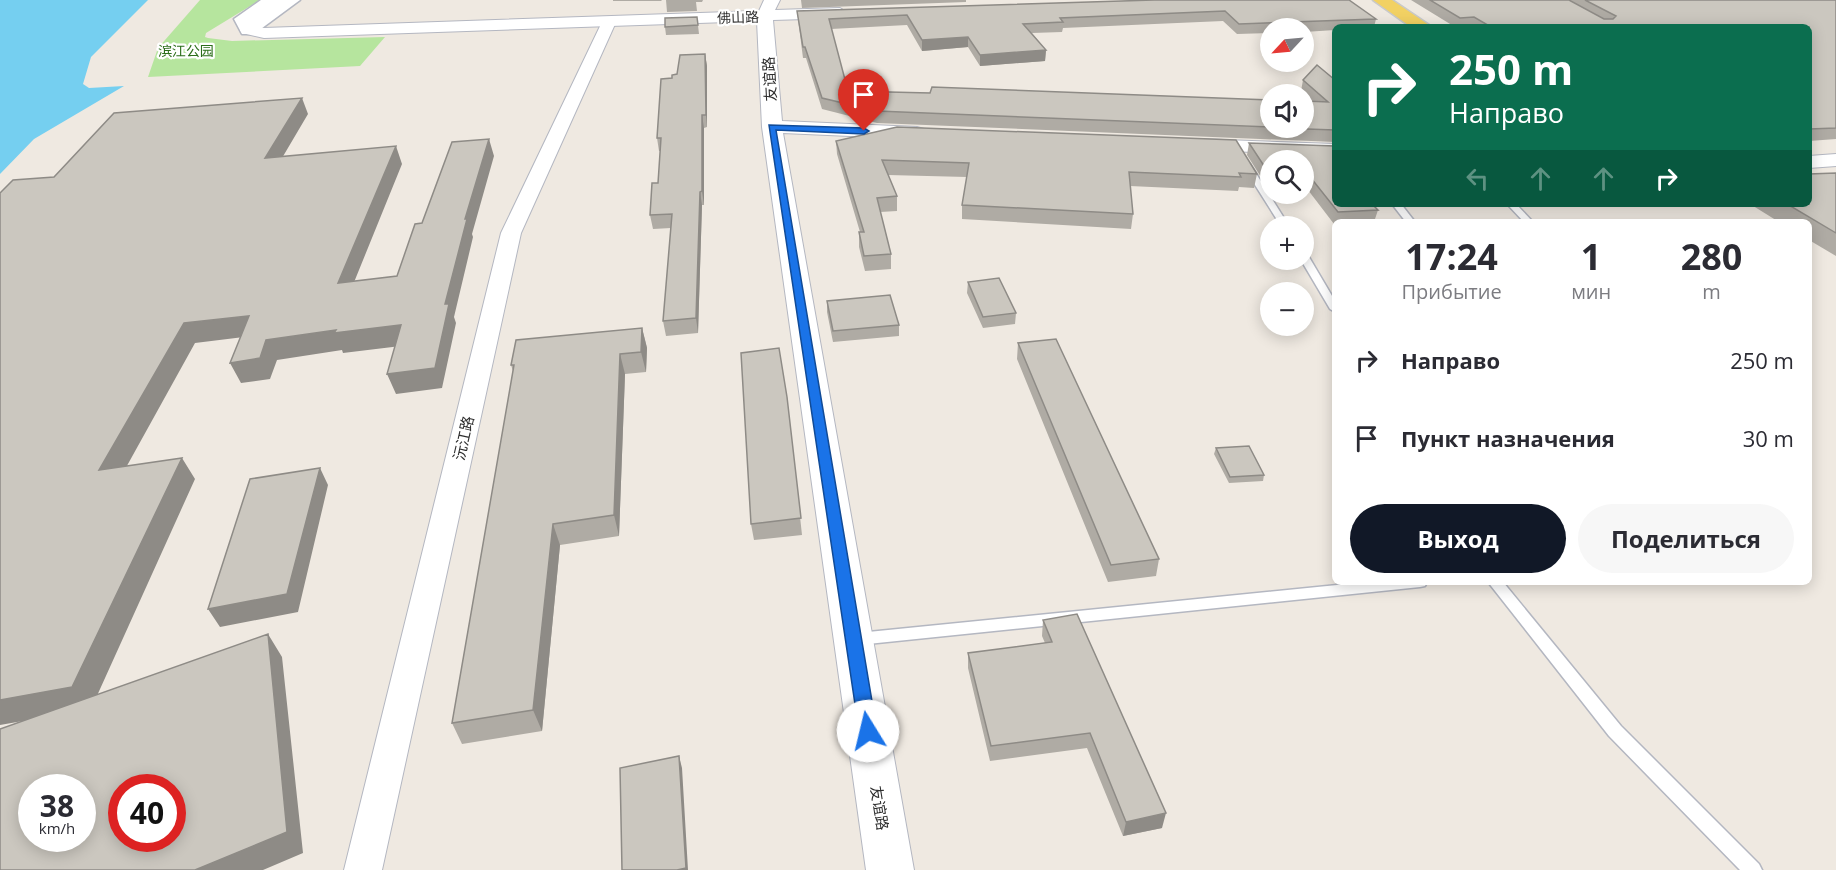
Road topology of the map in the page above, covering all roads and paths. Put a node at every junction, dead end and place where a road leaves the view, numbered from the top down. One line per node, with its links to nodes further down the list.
1 (272, 0): 9 (main road)
2 (292, 0): 9 (main road)
3 (1374, 3): 7 (main road); 8 (main road)
4 (768, 8): 5 (street, 佛山路); 6 (street, 佛山路); 10 (street, 友谊路)
5 (860, 13)
6 (609, 22): 9 (street, 佛山路); 27 (street, 沅江路)
7 (1397, 24)
8 (1417, 24)
9 (248, 30)
10 (772, 127): 11 (street); 26 (street, 友谊路)
11 (938, 134)
12 (1176, 144): 13 (street)
13 (1235, 147): 14 (street); 19 (lane)
14 (1332, 150)
15 (1836, 160): 16 (street)
16 (1812, 162)
17 (1398, 207): 20 (lane)
18 (1514, 207): 21 (lane)
19 (1279, 216)
20 (1408, 219)
21 (1526, 219)
22 (1312, 270): 23 (lane)
23 (1332, 304)
24 (1390, 585): 26 (lane)
25 (1497, 585): 29 (lane)
26 (853, 639): 28 (street, 友谊路)
27 (363, 870)
28 (890, 870)
29 (1753, 870)

